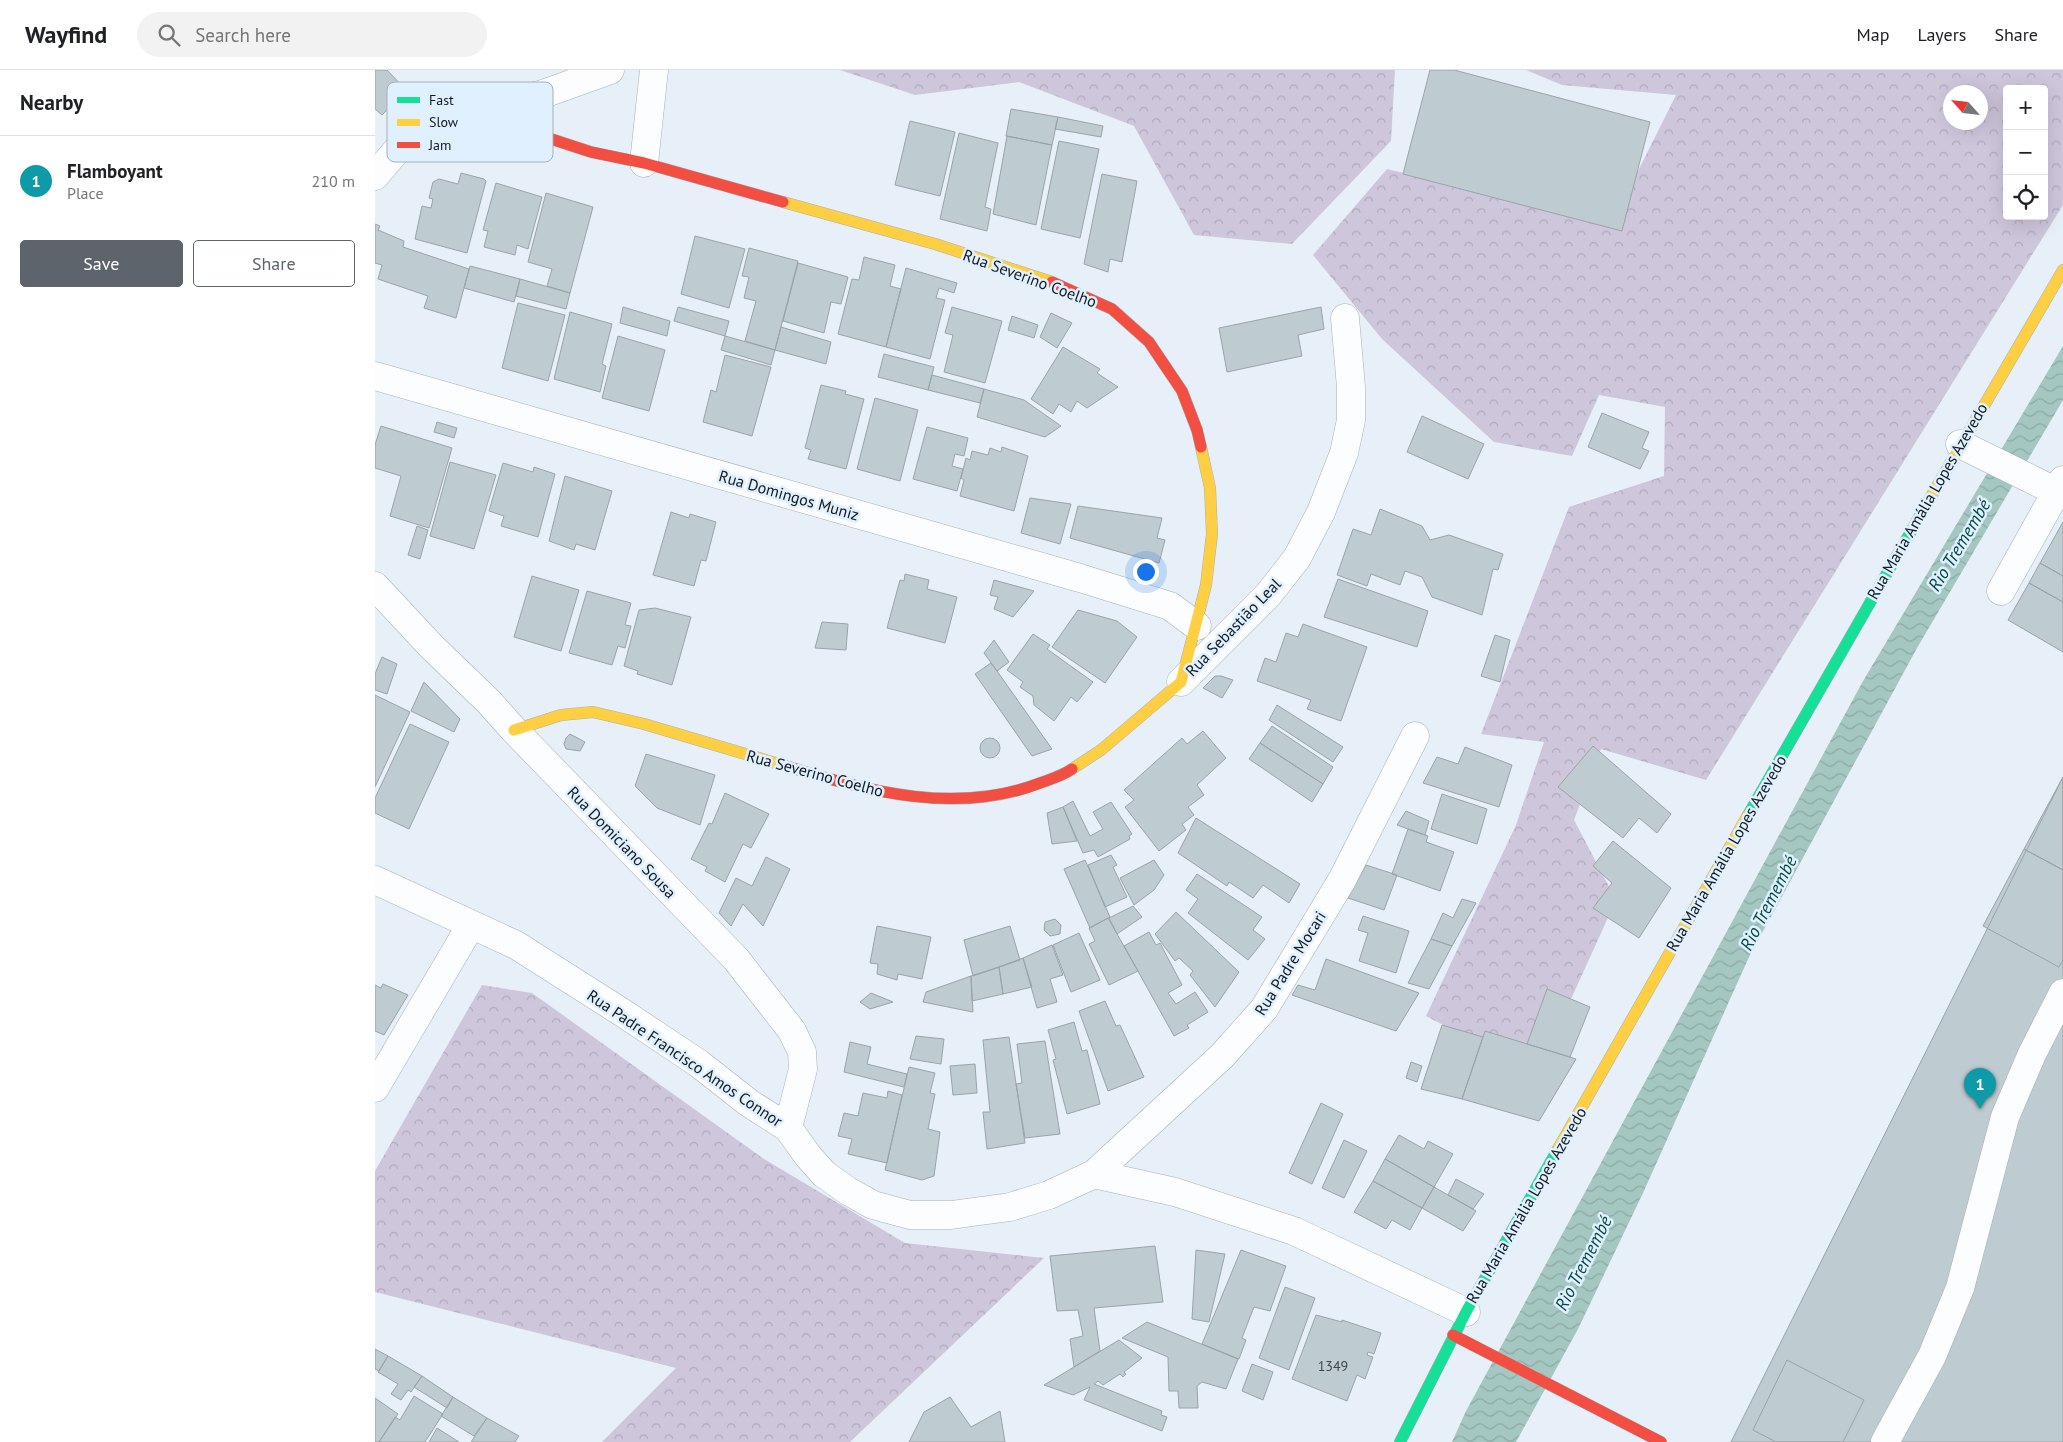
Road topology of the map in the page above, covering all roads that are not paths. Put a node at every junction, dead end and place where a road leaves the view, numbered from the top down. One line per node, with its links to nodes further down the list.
1 (610, 70): 3 (street)
2 (654, 70): 6 (street)
3 (553, 90)
4 (553, 140): 6 (street, Rua Severino Coelho)
5 (387, 162): 7 (street)
6 (644, 163): 15 (street, Rua Severino Coelho)
7 (375, 176)
8 (2063, 270): 11 (street, Rua Maria Amália Lopes Azevedo)
9 (1345, 318): 16 (street, Rua Sebastião Leal)
10 (375, 376): 15 (street, Rua Domingos Muniz)
11 (1971, 450): 12 (street); 25 (street, Rua Maria Amália Lopes Azevedo)
12 (2061, 489): 14 (street)
13 (375, 586): 17 (street, Rua Domiciano Sousa)
14 (2001, 591)
15 (1197, 626): 16 (street, Rua Severino Coelho)
16 (1181, 682): 17 (street, Rua Severino Coelho)
17 (513, 730): 23 (street, Rua Domiciano Sousa)
18 (1415, 736): 24 (street, Rua Padre Mocari)
19 (375, 880): 20 (street, Rua Padre Francisco Amos Connor)
20 (471, 926): 22 (street); 23 (street, Rua Padre Francisco Amos Connor)
21 (2063, 993): 28 (street)
22 (375, 1088)
23 (788, 1128): 24 (street, Rua Padre Francisco Amos Connor)
24 (1094, 1174): 25 (street)
25 (1459, 1323): 26 (street, Rua Maria Amália Lopes Azevedo); 27 (street)
26 (1400, 1442)
27 (1661, 1442)
28 (1885, 1442)

